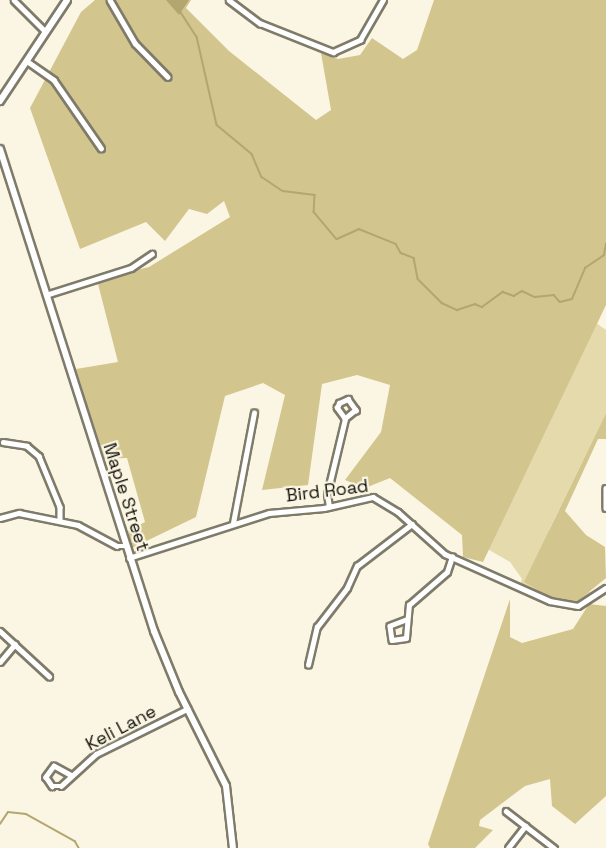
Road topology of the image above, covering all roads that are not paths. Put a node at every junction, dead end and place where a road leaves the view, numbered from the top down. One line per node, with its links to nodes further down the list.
1 (14, 0): 6 (street)
2 (67, 0): 6 (street)
3 (110, 0): 8 (street)
4 (229, 0): 5 (street)
5 (383, 0)
6 (44, 30): 7 (street)
7 (27, 61): 9 (street); 10 (street)
8 (168, 77)
9 (0, 101)
10 (101, 148)
11 (0, 149): 13 (street, Maple Street)
12 (152, 254): 13 (street)
13 (46, 295): 24 (street, Maple Street)
14 (254, 412): 22 (street)
15 (345, 419): 15 (street); 18 (street)
16 (3, 442): 21 (street)
17 (606, 488): 19 (street)
18 (329, 507): 22 (street, Bird Road); 23 (street, Bird Road)
19 (606, 508)
20 (0, 518): 21 (street)
21 (60, 521): 24 (street)
22 (233, 523): 26 (street, Bird Road)
23 (412, 524): 25 (street, Bird Road); 32 (street)
24 (125, 546): 26 (street, Maple Street)
25 (452, 557): 27 (street, Bird Road); 28 (street)
26 (129, 558): 34 (street, Maple Street)
27 (606, 588)
28 (406, 620): 28 (street)
29 (0, 631): 30 (street)
30 (15, 644): 31 (street); 33 (street)
31 (0, 662)
32 (308, 665)
33 (49, 676)
34 (187, 708): 35 (street, Keli Lane); 38 (street, Maple Street)
35 (70, 776): 35 (street, Keli Lane)
36 (506, 811): 37 (street)
37 (525, 826): 39 (street); 40 (street)
38 (233, 848)
39 (508, 848)
40 (554, 848)

